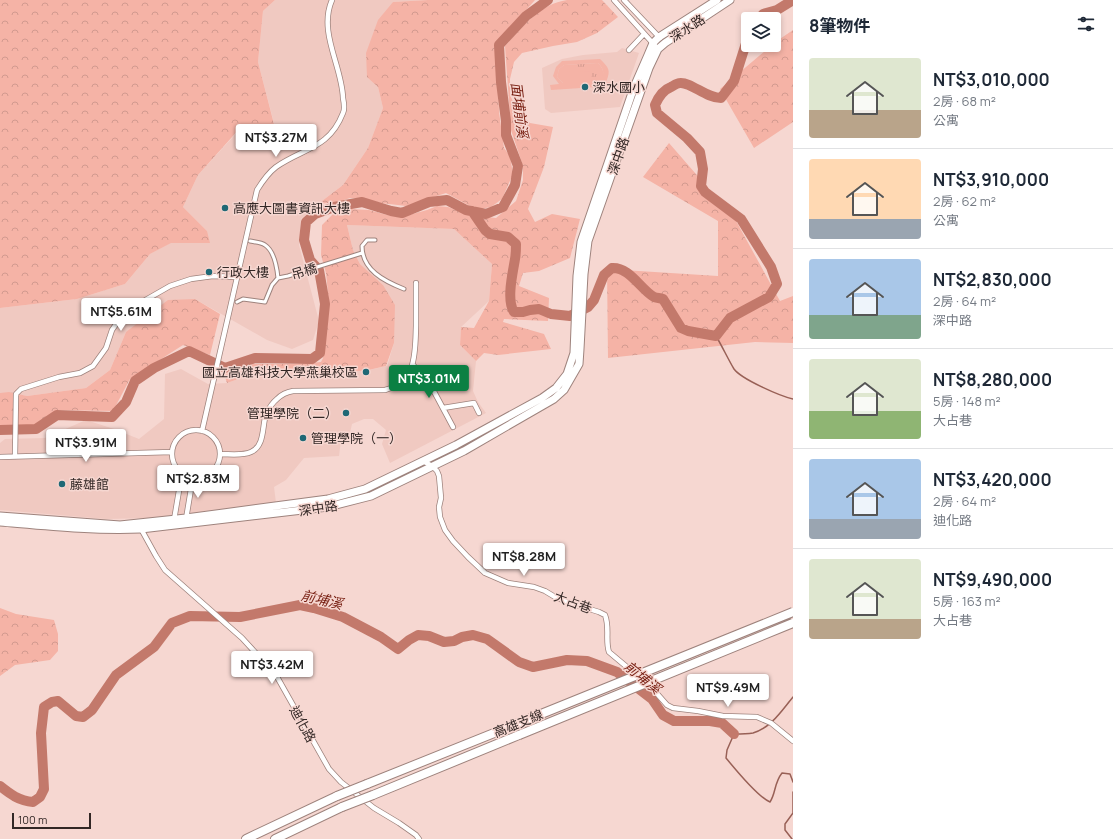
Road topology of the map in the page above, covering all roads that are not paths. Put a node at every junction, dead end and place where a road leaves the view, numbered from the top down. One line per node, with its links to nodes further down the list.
1 (332, 0): 15 (street)
2 (614, 0): 6 (street)
3 (624, 0): 7 (street)
4 (717, 0): 7 (main road, 深水路)
5 (730, 0): 8 (main road, 深水路)
6 (643, 31): 9 (street); 10 (street)
7 (659, 37): 8 (street); 9 (main road, 深水路)
8 (665, 43): 9 (main road, 深中路)
9 (656, 46): 14 (main road, 深中路)
10 (628, 50)
11 (250, 240): 16 (street)
12 (375, 240): 13 (street)
13 (362, 253): 16 (street, 吊橋); 18 (street)
14 (580, 275): 29 (main road, 深中路); 30 (main road, 深中路)
15 (236, 277): 24 (street); 28 (street)
16 (278, 278): 19 (street, 吊橋)
17 (416, 282): 20 (street)
18 (404, 289)
19 (237, 302)
20 (413, 365): 21 (street); 26 (street)
21 (443, 408): 22 (street); 23 (street)
22 (479, 413)
23 (453, 427)
24 (202, 431): 25 (street); 26 (street)
25 (172, 452): 28 (street); 31 (street)
26 (220, 454): 32 (street)
27 (0, 457): 28 (street)
28 (15, 457)
29 (423, 461): 30 (street); 34 (main road, 深中路)
30 (434, 468): 38 (main road, 深中路); 41 (street, 大占巷)
31 (182, 473): 32 (street); 35 (street)
32 (193, 477): 34 (street)
33 (0, 516): 37 (main road, 深中路)
34 (186, 518): 35 (main road, 深中路); 38 (street)
35 (174, 520): 37 (main road, 深中路); 38 (street)
36 (0, 522): 37 (main road, 深中路)
37 (140, 526): 38 (main road, 深中路); 44 (street, 迪化路)
38 (179, 526)
39 (793, 612): 42 (highway, 高雄支線, bridge)
40 (793, 624): 43 (highway, 高雄支線, bridge)
41 (793, 741)
42 (246, 839)
43 (275, 839)
44 (419, 839)

